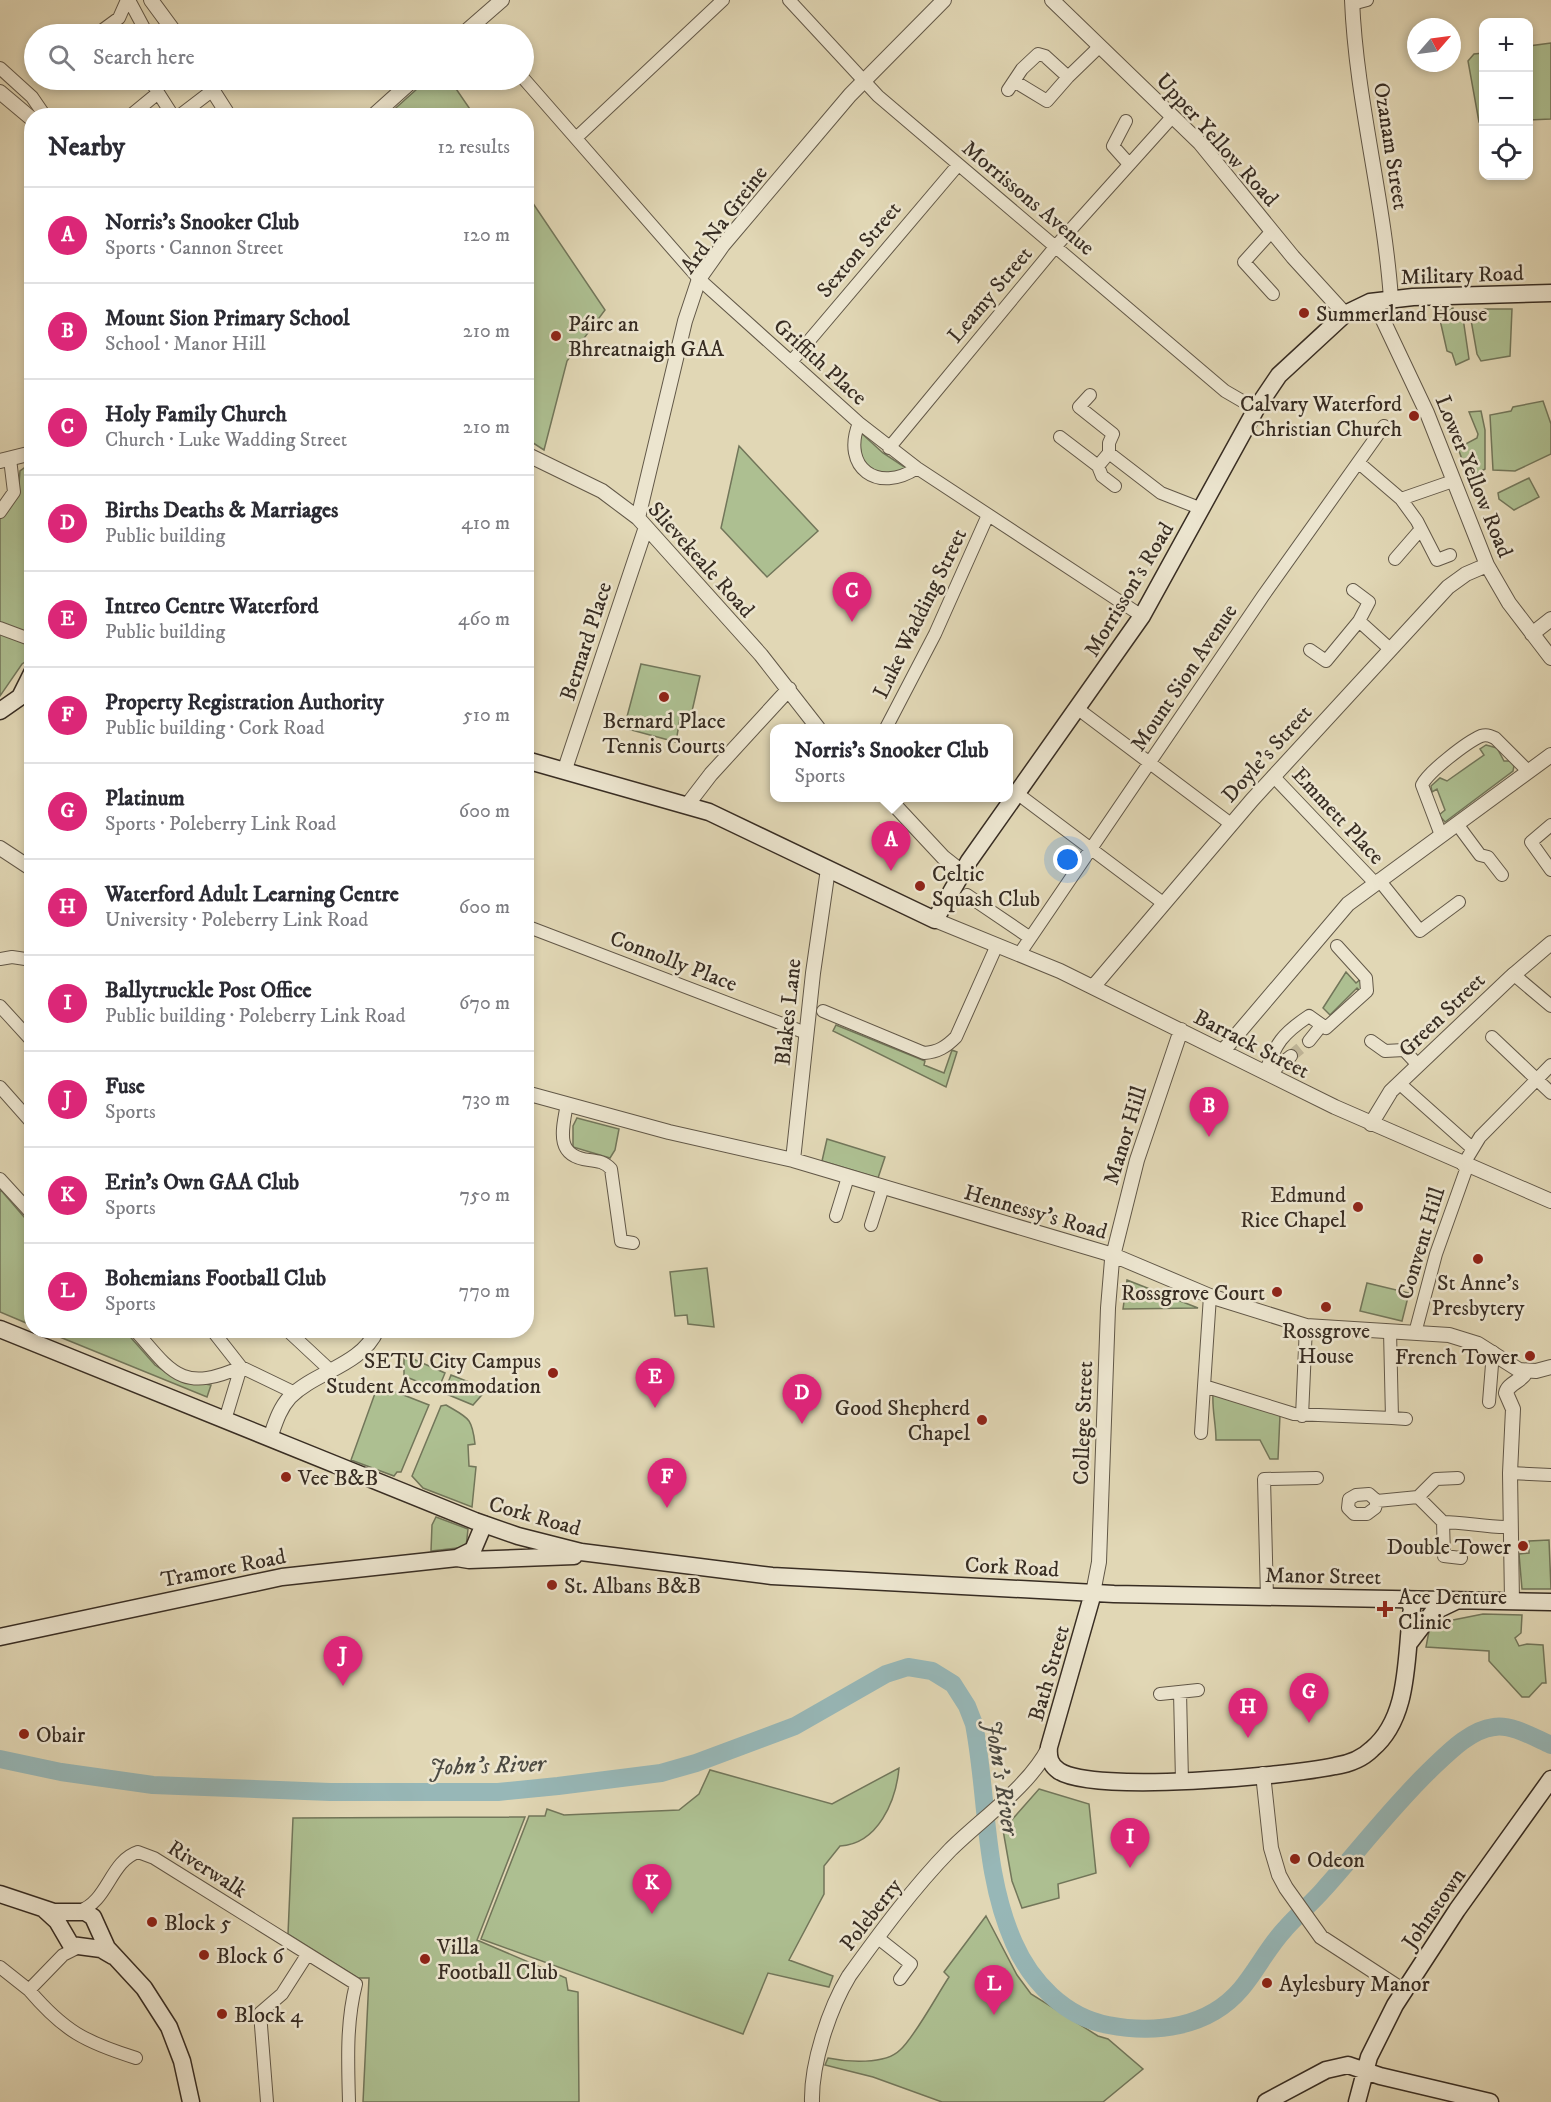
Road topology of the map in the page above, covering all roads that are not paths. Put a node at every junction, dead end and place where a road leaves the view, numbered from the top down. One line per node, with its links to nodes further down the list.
1 (128, 0): 10 (street); 11 (street)
2 (151, 0): 12 (street)
3 (502, 0): 13 (street)
4 (723, 0): 34 (street)
5 (789, 0): 17 (street, Morrissons Avenue)
6 (944, 0): 17 (street, Ard Na Greine)
7 (1052, 0): 14 (street, Upper Yellow Road)
8 (1367, 0): 9 (street)
9 (1352, 2): 42 (street, Ozanam Street)
10 (111, 24)
11 (142, 24)
12 (169, 24)
13 (484, 24)
14 (1100, 46): 16 (street); 32 (street, Upper Yellow Road)
15 (0, 68): 25 (street)
16 (1068, 76): 16 (street)
17 (862, 82): 36 (street, Morrissons Avenue); 39 (street, Ard Na Greine)
18 (156, 90): 24 (street)
19 (205, 90): 28 (street)
20 (213, 90): 29 (street)
21 (402, 90): 30 (street)
22 (534, 90): 34 (street, Griffith Place)
23 (0, 92): 31 (street)
24 (158, 93): 26 (street); 27 (street)
25 (39, 108)
26 (140, 108)
27 (168, 108)
28 (187, 108)
29 (224, 108)
30 (382, 108)
31 (24, 112)
32 (1173, 116): 35 (street, Leamy Street); 37 (street, Upper Yellow Road)
33 (1126, 121): 35 (street)
34 (576, 138): 39 (street, Griffith Place)
35 (1129, 164): 38 (street, Leamy Street)
36 (958, 165): 38 (street, Morrissons Avenue); 44 (street, Sexton Street)
37 (1272, 231): 41 (street); 43 (street, Upper Yellow Road)
38 (1056, 246): 46 (street, Morrissons Avenue); 50 (street, Leamy Street)
39 (699, 279): 44 (street, Griffith Place); 64 (street, Ard Na Greine)
40 (1551, 293): 42 (main road, Military Road)
41 (1273, 294)
42 (1383, 300): 43 (main road, Morrisson's Road); 58 (street, Lower Yellow Road)
43 (1345, 314): 46 (main road, Morrisson's Road)
44 (791, 362): 47 (street, Griffith Place)
45 (1090, 394): 51 (street)
46 (1257, 409): 61 (main road, Morrisson's Road)
47 (859, 423): 50 (street, Griffith Place); 57 (street)
48 (1384, 426): 55 (street, Mount Sion Avenue)
49 (1060, 437): 56 (street)
50 (889, 448): 57 (street, Griffith Place)
51 (1109, 453): 56 (street); 61 (street)
52 (24, 455): 54 (street)
53 (534, 458): 64 (street, Slievekeale Road)
54 (5, 460): 62 (street)
55 (1359, 463): 60 (street); 88 (street, Mount Sion Avenue)
56 (1098, 466): 59 (street)
57 (917, 468): 63 (street, Griffith Place)
58 (1453, 481): 60 (street); 68 (street, Lower Yellow Road)
59 (1115, 486)
60 (1401, 499): 65 (street)
61 (1202, 509): 70 (main road, Morrisson's Road)
62 (0, 512)
63 (988, 515): 70 (street, Griffith Place); 85 (street, Luke Wadding Street)
64 (642, 523): 80 (street, Slievekeale Road); 89 (street, Bernard Place)
65 (1421, 529): 66 (street); 67 (street)
66 (1450, 555)
67 (1395, 559)
68 (1487, 565): 74 (street, Lower Yellow Road); 76 (street, Doyle's Street)
69 (1353, 591): 72 (street)
70 (1142, 616): 82 (main road, Morrisson's Road)
71 (1551, 619): 74 (street)
72 (1359, 621): 76 (street); 77 (street)
73 (0, 628): 75 (street)
74 (1532, 634): 78 (street, Lower Yellow Road)
75 (24, 637)
76 (1390, 649): 91 (street, Doyle's Street)
77 (1311, 650)
78 (1551, 658)
79 (24, 688): 83 (main road)
80 (789, 690): 84 (street, Slievekeale Road); 96 (street)
81 (24, 706): 83 (main road)
82 (1078, 709): 88 (street); 92 (main road, Morrisson's Road)
83 (0, 711)
84 (814, 724)
85 (889, 724)
86 (1551, 755): 90 (street)
87 (534, 761): 89 (main road)
88 (1151, 765): 97 (street); 102 (street, Mount Sion Avenue)
89 (565, 769): 96 (main road)
90 (1528, 771): 98 (street); 100 (street)
91 (1274, 776): 97 (street, Doyle's Street); 108 (street, Emmett Place)
92 (1018, 794): 93 (main road, Morrisson's Road); 102 (street)
93 (1013, 801)
94 (892, 802): 106 (street)
95 (1012, 802): 106 (main road, Morrisson's Road)
96 (688, 804): 105 (main road)
97 (1231, 824): 111 (street, Doyle's Street)
98 (1457, 824): 100 (street); 107 (street)
99 (1551, 825): 103 (street)
100 (1441, 835): 108 (street)
101 (0, 848): 104 (street)
102 (1091, 849): 111 (street); 114 (street, Mount Sion Avenue)
103 (1549, 863)
104 (24, 864)
105 (828, 869): 112 (main road); 129 (street, Blakes Lane)
106 (962, 872): 112 (main road, Morrisson's Road)
107 (1502, 874)
108 (1377, 882): 110 (street, Emmett Place); 133 (street)
109 (967, 895): 114 (street)
110 (1459, 902)
111 (1163, 903): 122 (street, Doyle's Street)
112 (935, 920): 116 (street, Barrack Street)
113 (534, 929): 129 (street, Connolly Place)
114 (1029, 937): 118 (street, Mount Sion Avenue)
115 (1551, 943): 121 (street, Green Street)
116 (997, 945): 118 (street, Barrack Street); 125 (street)
117 (1337, 946): 126 (street)
118 (1020, 953): 122 (street, Barrack Street)
119 (24, 958): 120 (street)
120 (0, 959)
121 (1513, 974): 124 (street); 135 (street, Green Street)
122 (1094, 987): 127 (street, Barrack Street)
123 (0, 1006): 128 (street)
124 (1551, 1006)
125 (823, 1011)
126 (1321, 1026): 131 (street); 137 (street)
127 (1181, 1030): 133 (street, Barrack Street); 157 (street, Manor Hill)
128 (24, 1032)
129 (806, 1033): 147 (street, Blakes Lane)
130 (1492, 1036): 138 (street)
131 (1309, 1041)
132 (1371, 1041): 135 (street)
133 (1223, 1052): 137 (street, Barrack Street)
134 (1291, 1056): 137 (street)
135 (1418, 1065): 139 (street, Green Street)
136 (1551, 1065): 138 (street, Convent Hill)
137 (1269, 1075): 145 (street, Barrack Street)
138 (1536, 1079): 141 (street); 146 (street, Convent Hill)
139 (1399, 1083): 145 (street, Green Street); 146 (street)
140 (0, 1087): 144 (street)
141 (1551, 1093)
142 (534, 1095): 143 (street, Hennessy's Road)
143 (567, 1104): 147 (street, Hennessy's Road); 156 (street)
144 (24, 1114)
145 (1371, 1124): 148 (street, Barrack Street)
146 (1472, 1148): 148 (street, Convent Hill)
147 (793, 1160): 149 (street, Hennessy's Road)
148 (1465, 1166): 152 (street, Barrack Street); 162 (street, Convent Hill)
149 (848, 1177): 151 (street, Hennessy's Road); 154 (street)
150 (0, 1179): 153 (street)
151 (883, 1187): 155 (street); 157 (street, Hennessy's Road)
152 (1551, 1201)
153 (24, 1205)
154 (836, 1216)
155 (871, 1225)
156 (633, 1243)
157 (1113, 1255): 158 (street, Hennessy's Road); 195 (street, College Street)
158 (1210, 1296): 159 (street, Hennessy's Road); 172 (street)
159 (1306, 1326): 161 (street, Hennessy's Road); 175 (street)
160 (0, 1329): 178 (main road, Cork Road)
161 (1390, 1331): 162 (street, Hennessy's Road); 176 (street)
162 (1415, 1333): 167 (street, Hennessy's Road)
163 (142, 1338): 168 (street)
164 (218, 1338): 168 (street)
165 (296, 1338): 170 (street)
166 (372, 1338): 170 (street)
167 (1493, 1352): 171 (street, Hennessy's Road); 174 (street)
168 (241, 1367): 173 (street); 178 (street)
169 (1551, 1367): 171 (street)
170 (331, 1371): 173 (street)
171 (1526, 1372): 181 (street)
172 (1204, 1386): 175 (street); 179 (street)
173 (295, 1393): 180 (street)
174 (1489, 1402)
175 (1302, 1416): 176 (street)
176 (1392, 1418): 177 (street)
177 (1406, 1419)
178 (225, 1420): 180 (main road, Cork Road)
179 (1202, 1433)
180 (270, 1438): 188 (main road, Cork Road)
181 (1510, 1473): 182 (street); 189 (street)
182 (1551, 1475)
183 (1458, 1478): 185 (street)
184 (1317, 1479): 196 (street)
185 (1418, 1497): 186 (street); 187 (street)
186 (1377, 1501)
187 (1443, 1522): 189 (street); 193 (street)
188 (484, 1524): 190 (main road, Cork Road); 192 (main road)
189 (1510, 1527): 199 (street)
190 (504, 1531): 191 (main road, Cork Road); 194 (main road)
191 (596, 1555): 194 (main road, Tramore Road); 195 (main road, Cork Road)
192 (457, 1558): 194 (main road, Tramore Road); 201 (main road, Tramore Road)
193 (1461, 1558)
194 (498, 1560)
195 (1093, 1593): 196 (main road, Manor Street); 206 (main road, Bath Street)
196 (1267, 1598): 197 (main road, Manor Street)
197 (1408, 1599): 198 (main road, Manor Street); 202 (main road)
198 (1455, 1601): 199 (main road, Manor Street); 202 (main road)
199 (1512, 1601): 200 (main road, Manor Street)
200 (1551, 1602)
201 (0, 1637)
202 (1407, 1648): 209 (main road)
203 (1198, 1690): 204 (street)
204 (1180, 1692): 205 (street); 211 (street)
205 (1160, 1694)
206 (1049, 1747): 207 (street, Bath Street); 208 (main road)
207 (1040, 1763): 212 (street, Poleberry)
208 (1065, 1773): 211 (main road); 212 (street, Poleberry)
209 (1263, 1774): 211 (main road); 227 (street)
210 (1551, 1779): 227 (main road, Johnstown)
211 (1182, 1781)
212 (1020, 1785): 219 (street, Poleberry)
213 (0, 1894): 215 (main road)
214 (98, 1899): 216 (street); 217 (street); 221 (street, Riverwalk)
215 (45, 1910): 216 (main road); 218 (main road)
216 (77, 1912): 217 (main road); 218 (main road)
217 (97, 1924): 220 (main road); 222 (main road)
218 (63, 1935): 220 (main road); 223 (street)
219 (878, 1938): 225 (street); 233 (street, Poleberry)
220 (81, 1947): 222 (main road); 223 (street)
221 (307, 1955): 231 (street); 232 (street, Riverwalk)
222 (114, 1956): 230 (main road)
223 (59, 1959): 226 (street)
224 (0, 1967): 226 (street)
225 (900, 1979)
226 (29, 1990): 228 (street)
227 (1404, 1991): 229 (main road, Johnstown)
228 (136, 2058)
229 (1365, 2070): 234 (main road); 235 (main road, Johnstown); 236 (main road)
230 (191, 2102)
231 (267, 2102)
232 (349, 2102)
233 (812, 2102)
234 (1266, 2102)
235 (1357, 2102)
236 (1490, 2102)

